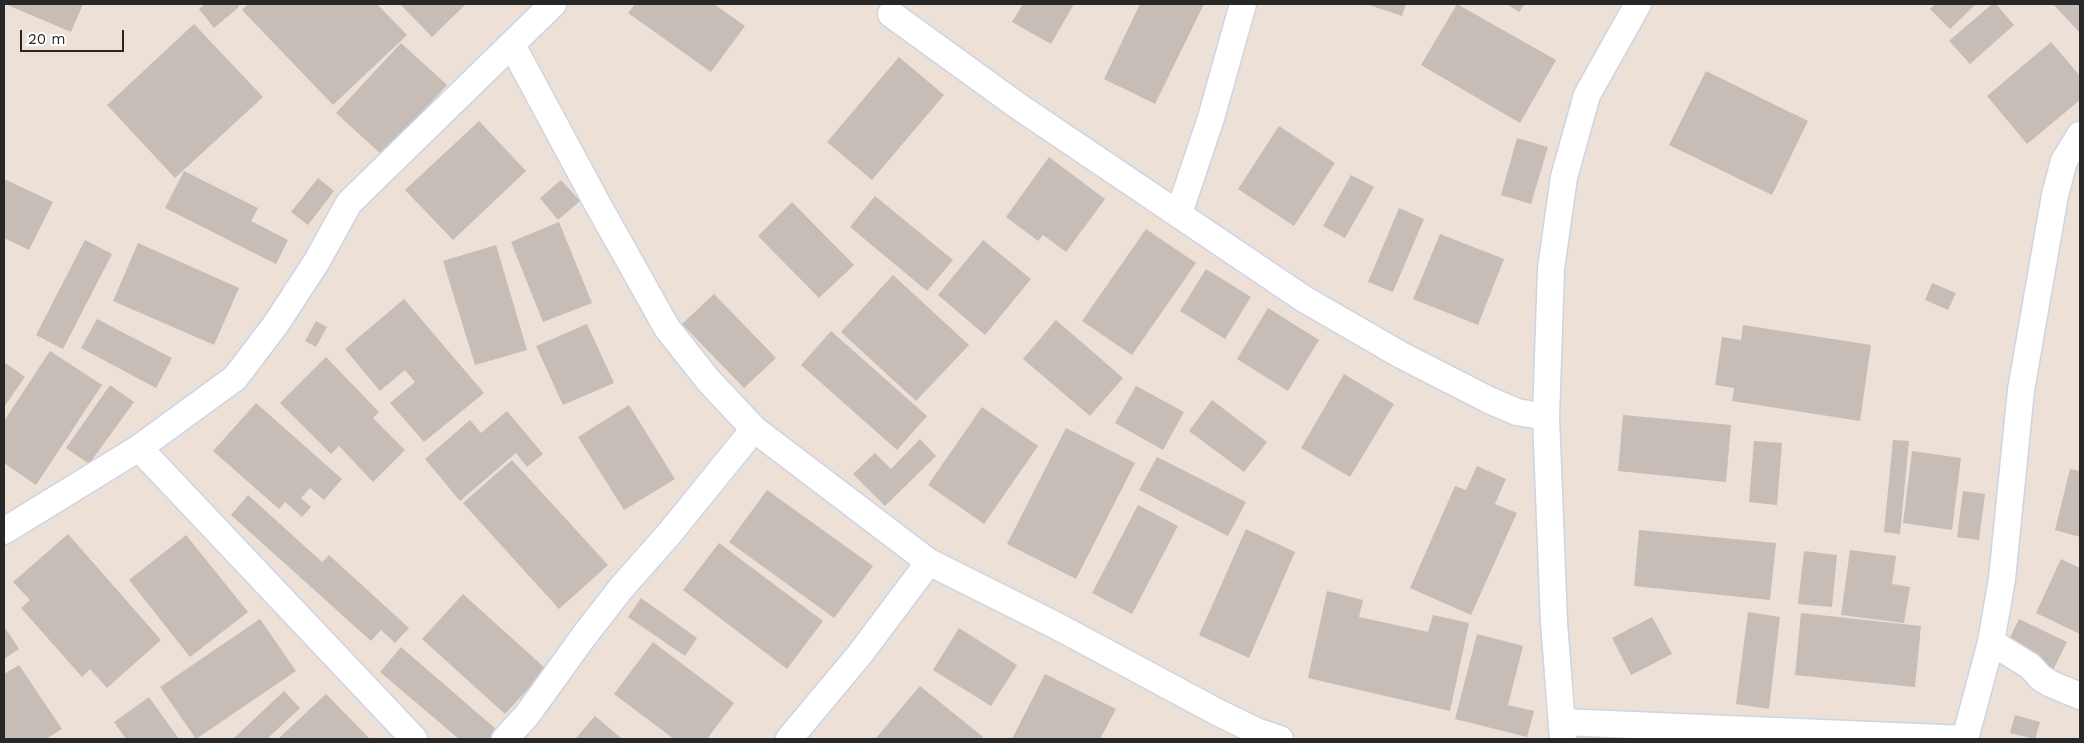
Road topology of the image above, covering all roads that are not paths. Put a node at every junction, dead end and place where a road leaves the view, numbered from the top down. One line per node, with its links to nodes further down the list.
1 (553, 4): 5 (street)
2 (1243, 4): 7 (street)
3 (1638, 4): 8 (street)
4 (891, 14): 7 (street)
5 (512, 45): 9 (street); 10 (street)
6 (2080, 135): 13 (street)
7 (1179, 213): 8 (street)
8 (1546, 417): 15 (street)
9 (754, 429): 12 (street); 18 (street)
10 (140, 448): 11 (street); 17 (street)
11 (4, 531)
12 (929, 562): 16 (street); 19 (street)
13 (1991, 642): 14 (street); 20 (street)
14 (2080, 696)
15 (1563, 731): 20 (street)
16 (1263, 737)
17 (414, 739)
18 (505, 739)
19 (789, 739)
20 (1965, 739)

